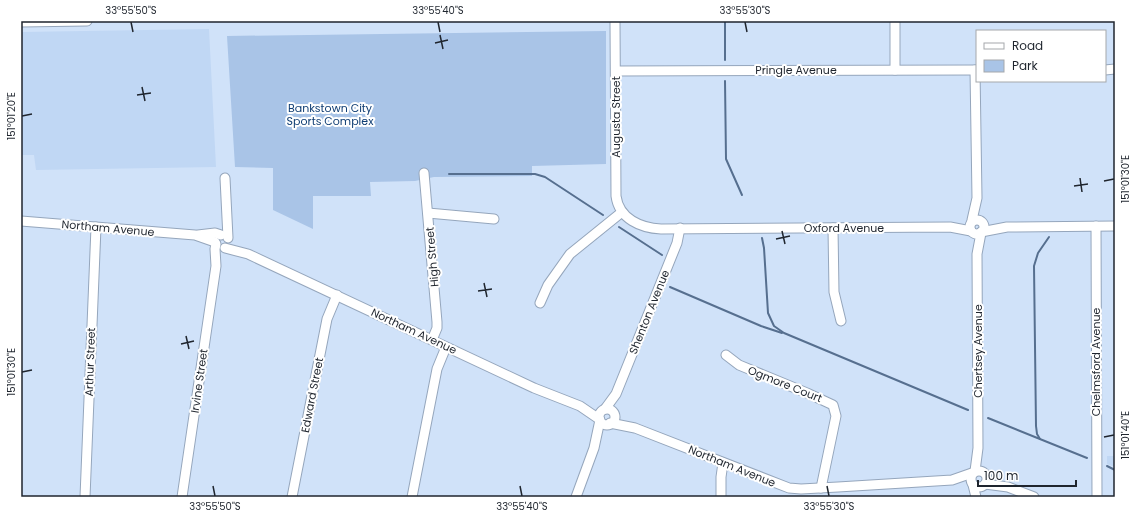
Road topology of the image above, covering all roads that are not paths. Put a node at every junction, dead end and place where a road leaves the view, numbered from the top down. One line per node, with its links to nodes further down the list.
1 (87, 21): 4 (street)
2 (615, 21): 7 (street, Augusta Street)
3 (894, 21): 5 (street)
4 (21, 22)
5 (895, 70): 6 (street, Pringle Avenue); 7 (street, Pringle Avenue)
6 (976, 70)
7 (616, 71): 11 (street, Augusta Street)
8 (976, 82): 15 (street)
9 (424, 173): 12 (street, High Street)
10 (225, 178): 24 (street, Irvine Street)
11 (622, 212): 21 (street, Oxford Avenue); 26 (street)
12 (428, 213): 13 (street); 28 (street, High Street)
13 (494, 218)
14 (21, 221): 18 (street, Northam Avenue)
15 (977, 221): 19 (street, Oxford Avenue); 20 (street, Oxford Avenue); 23 (street); 23 (street)
16 (1096, 226): 17 (street, Oxford Avenue); 20 (street, Oxford Avenue); 54 (street, Chelmsford Avenue)
17 (1115, 226)
18 (96, 227): 24 (street, Northam Avenue); 45 (street, Arthur Street)
19 (950, 227): 22 (street, Oxford Avenue); 23 (street, Oxford Avenue)
20 (1007, 227): 23 (street, Oxford Avenue)
21 (680, 228): 22 (street, Oxford Avenue); 31 (street, Shenton Avenue)
22 (833, 228): 27 (street)
23 (976, 232): 38 (street, Chertsey Avenue)
24 (222, 241): 25 (street, Northam Avenue); 46 (street, Irvine Street)
25 (337, 295): 28 (street, Northam Avenue); 47 (street, Edward Street)
26 (540, 303)
27 (841, 321)
28 (432, 340): 29 (street, Northam Avenue)
29 (446, 346): 32 (street, Northam Avenue); 48 (street)
30 (726, 355): 43 (street, Ogmore Court)
31 (616, 394): 33 (street, Shenton Avenue); 34 (street, Shenton Avenue)
32 (580, 406): 33 (street, Northam Avenue); 35 (street, Northam Avenue)
33 (605, 409): 34 (street); 35 (street)
34 (614, 414): 35 (street); 36 (street, Northam Avenue)
35 (604, 422): 36 (street, Northam Avenue); 49 (street)
36 (635, 428): 37 (street, Northam Avenue)
37 (723, 463): 43 (street, Northam Avenue); 50 (street)
38 (979, 473): 39 (street, Northam Avenue); 40 (street); 41 (street); 42 (street)
39 (952, 480): 40 (street, Northam Avenue); 44 (street, Northam Avenue)
40 (973, 484): 41 (street); 51 (street)
41 (984, 485): 42 (street); 52 (street)
42 (1008, 487): 53 (street)
43 (821, 488): 44 (street, Northam Avenue)
44 (838, 492)
45 (85, 497)
46 (182, 497)
47 (292, 497)
48 (412, 497)
49 (576, 497)
50 (721, 497)
51 (976, 497)
52 (980, 497)
53 (1034, 497)
54 (1097, 497)

